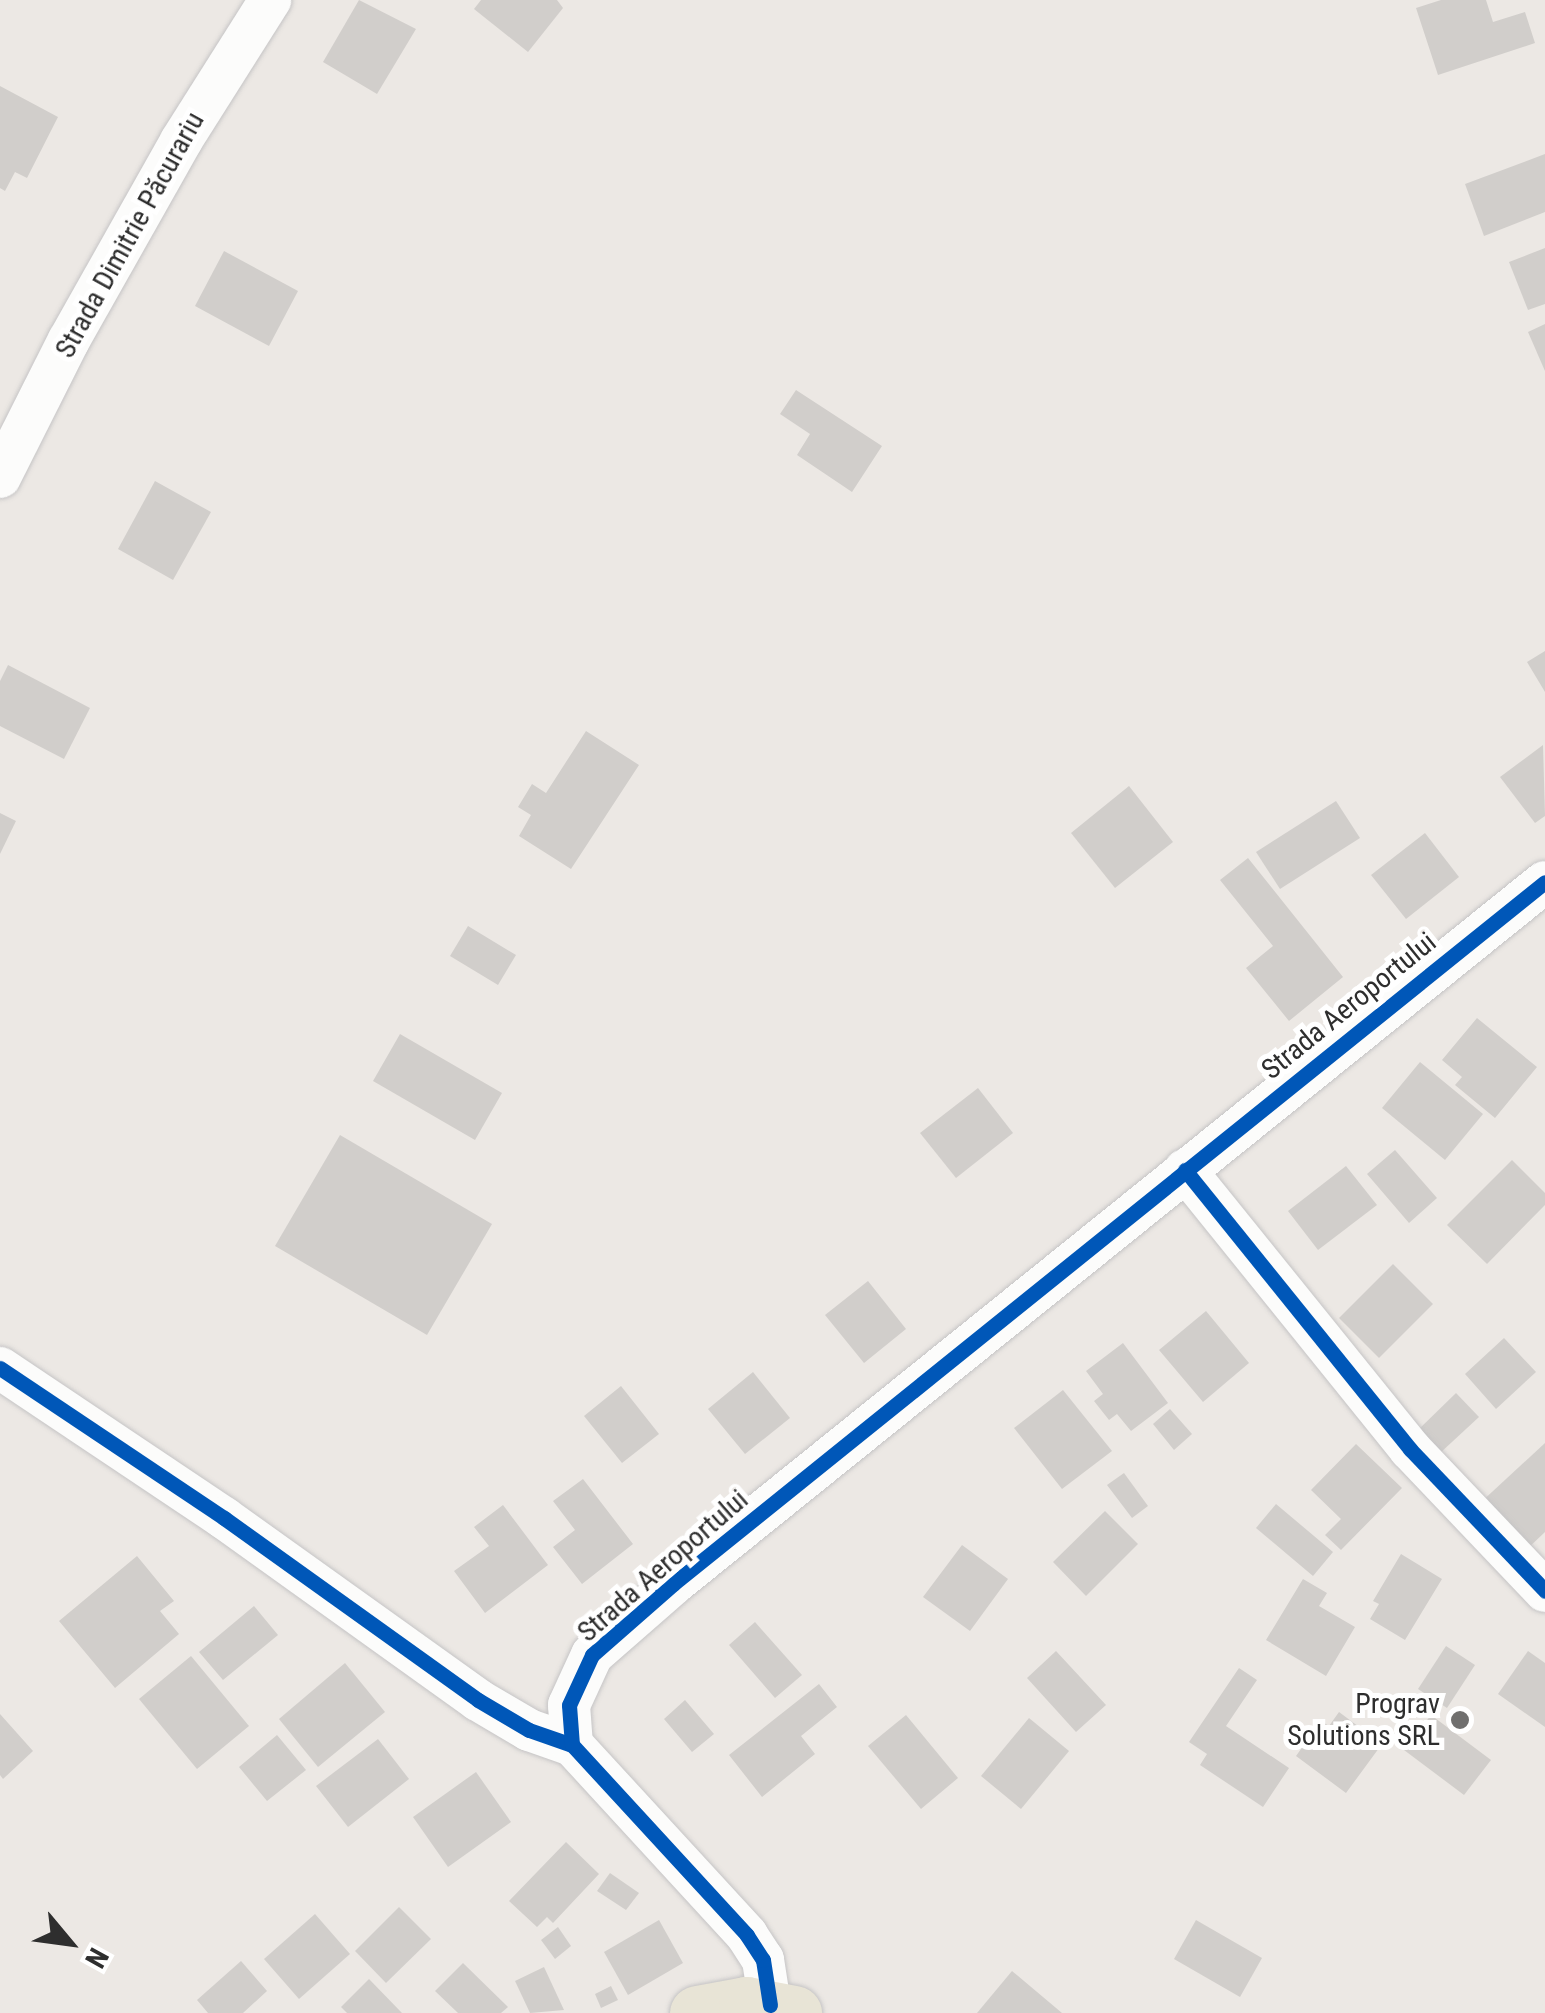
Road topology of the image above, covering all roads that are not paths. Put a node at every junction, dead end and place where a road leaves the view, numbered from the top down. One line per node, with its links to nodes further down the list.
1 (270, 0): 2 (street, Strada Dimitrie Păcurariu)
2 (0, 477)
3 (1545, 882): 4 (street, Strada Aeroportului)
4 (1185, 1170): 6 (street); 7 (street, Strada Aeroportului)
5 (0, 1368): 7 (street)
6 (1545, 1591)
7 (572, 1746): 8 (street)
8 (782, 2009): 9 (main road)
9 (697, 2013)

